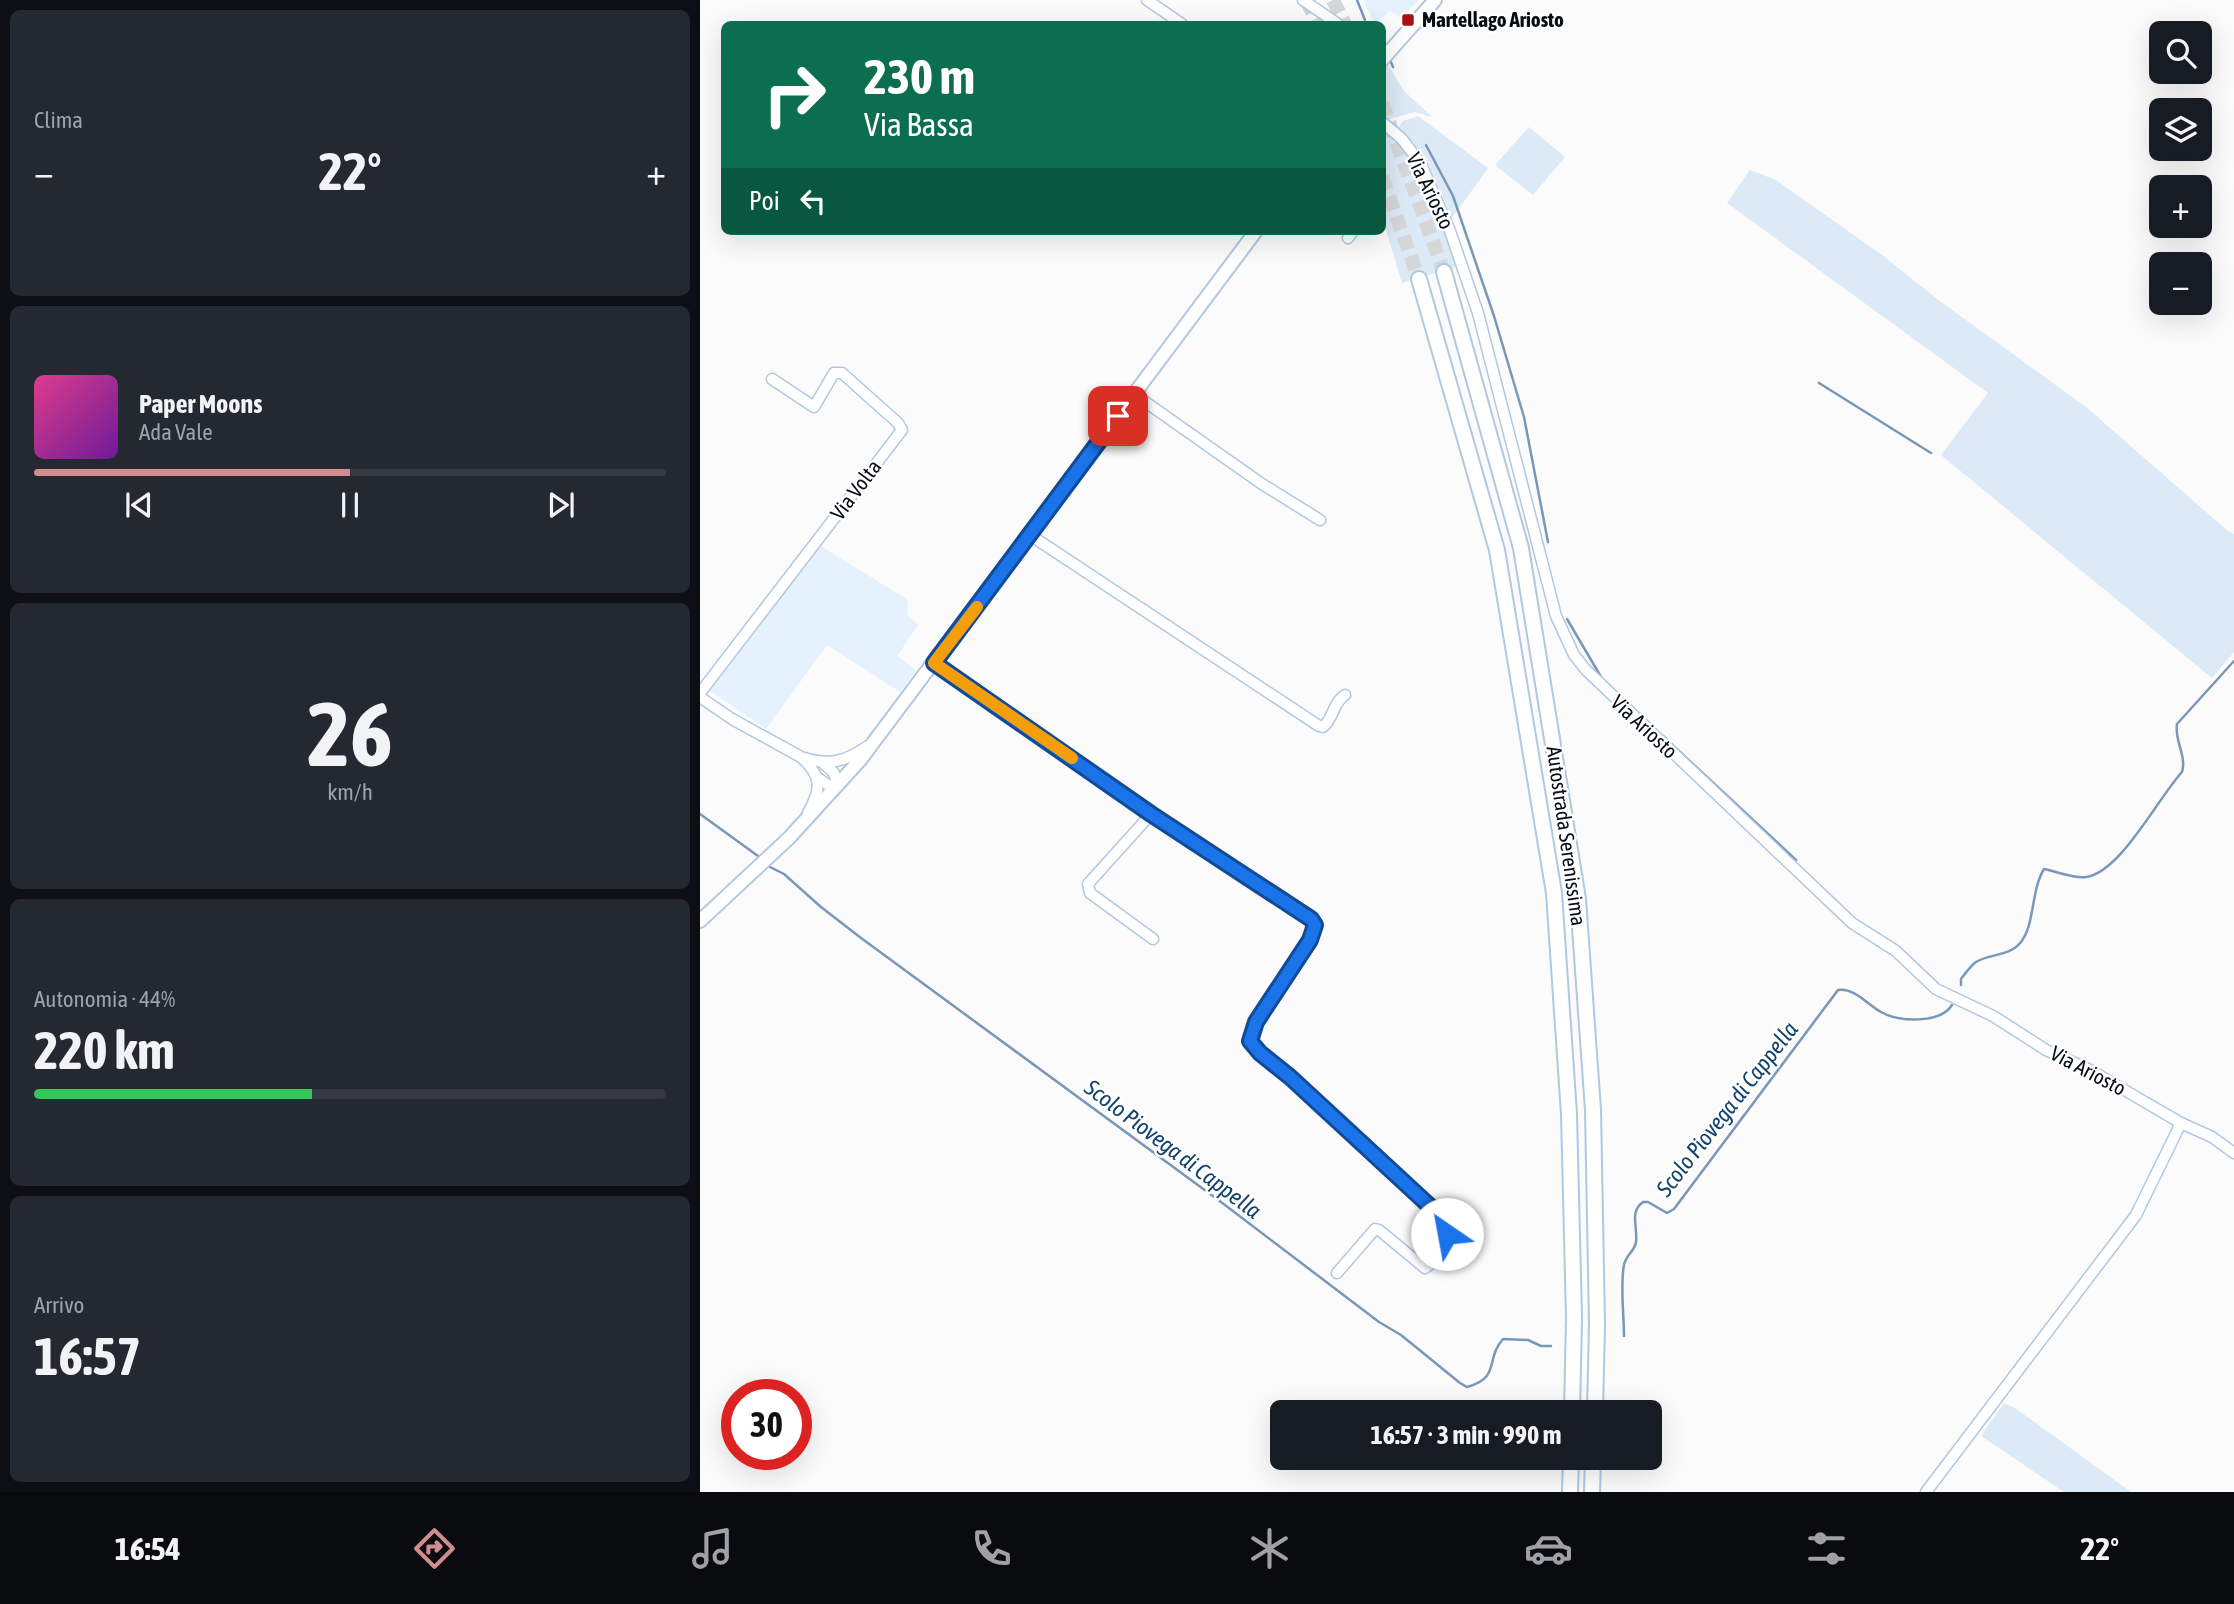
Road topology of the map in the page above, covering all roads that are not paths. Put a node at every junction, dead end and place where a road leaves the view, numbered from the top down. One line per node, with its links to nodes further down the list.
1 (1147, 0): 4 (street)
2 (1303, 0): 5 (street)
3 (1435, 0): 6 (main road)
4 (1178, 21)
5 (1334, 21)
6 (1386, 54)
7 (1386, 125): 27 (street, Via Ariosto)
8 (1253, 235): 12 (main road)
9 (1444, 272): 31 (highway, Autostrada Serenissima)
10 (1419, 279): 30 (highway, Autostrada Serenissima)
11 (772, 379): 16 (street, Via Volta)
12 (1134, 394): 13 (street); 14 (main road)
13 (1320, 520)
14 (1030, 535): 15 (main road); 17 (street)
15 (934, 663): 18 (main road); 23 (street)
16 (700, 695): 19 (street, Via Volta)
17 (1345, 695)
18 (875, 741): 20 (street); 22 (main road)
19 (801, 757): 20 (street, Via Volta); 21 (street, Via Volta)
20 (824, 763): 22 (street)
21 (817, 778): 22 (street); 24 (street)
22 (838, 786): 24 (main road)
23 (1151, 814): 26 (street); 29 (street)
24 (800, 827): 25 (main road)
25 (700, 921)
26 (1153, 939)
27 (2181, 1123): 28 (street, Via Ariosto); 36 (street)
28 (2234, 1153)
29 (1337, 1273)
30 (1572, 1400)
31 (1595, 1400)
32 (1571, 1470): 34 (highway)
33 (1593, 1470): 35 (highway)
34 (1570, 1492)
35 (1592, 1492)
36 (1926, 1492)

